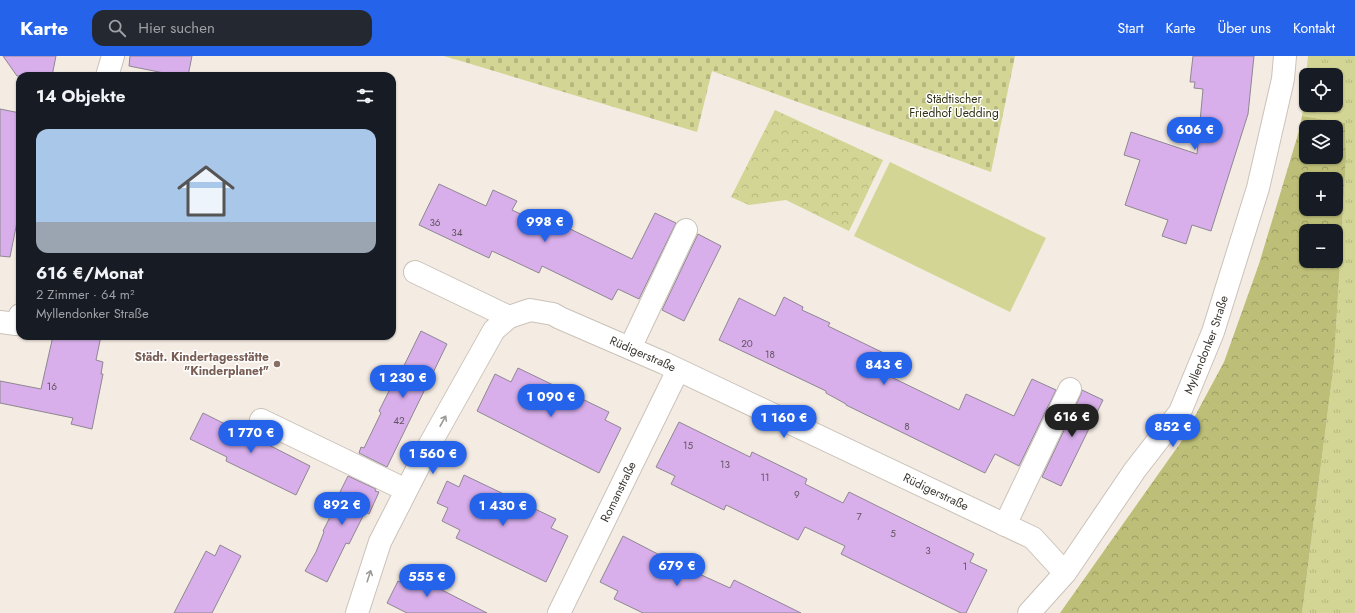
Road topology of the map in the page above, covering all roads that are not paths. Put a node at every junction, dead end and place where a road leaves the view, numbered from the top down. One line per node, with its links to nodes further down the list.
1 (113, 56): 3 (street)
2 (1285, 56): 15 (street, Myllendonker Straße)
3 (108, 72)
4 (686, 230): 9 (street)
5 (415, 272): 8 (street)
6 (0, 322): 7 (street)
7 (16, 324)
8 (501, 324): 9 (street, Rüdigerstraße); 13 (street, one-way to 8)
9 (630, 348): 10 (street, Rüdigerstraße)
10 (678, 370): 14 (street, Rüdigerstraße); 17 (street, Romanstraße)
11 (1070, 388): 14 (street)
12 (261, 420): 13 (street)
13 (406, 490): 16 (street, one-way to 13)
14 (1005, 525): 15 (street, Rüdigerstraße)
15 (1065, 573): 18 (street, Myllendonker Straße)
16 (357, 613)
17 (559, 613)
18 (1029, 613)

